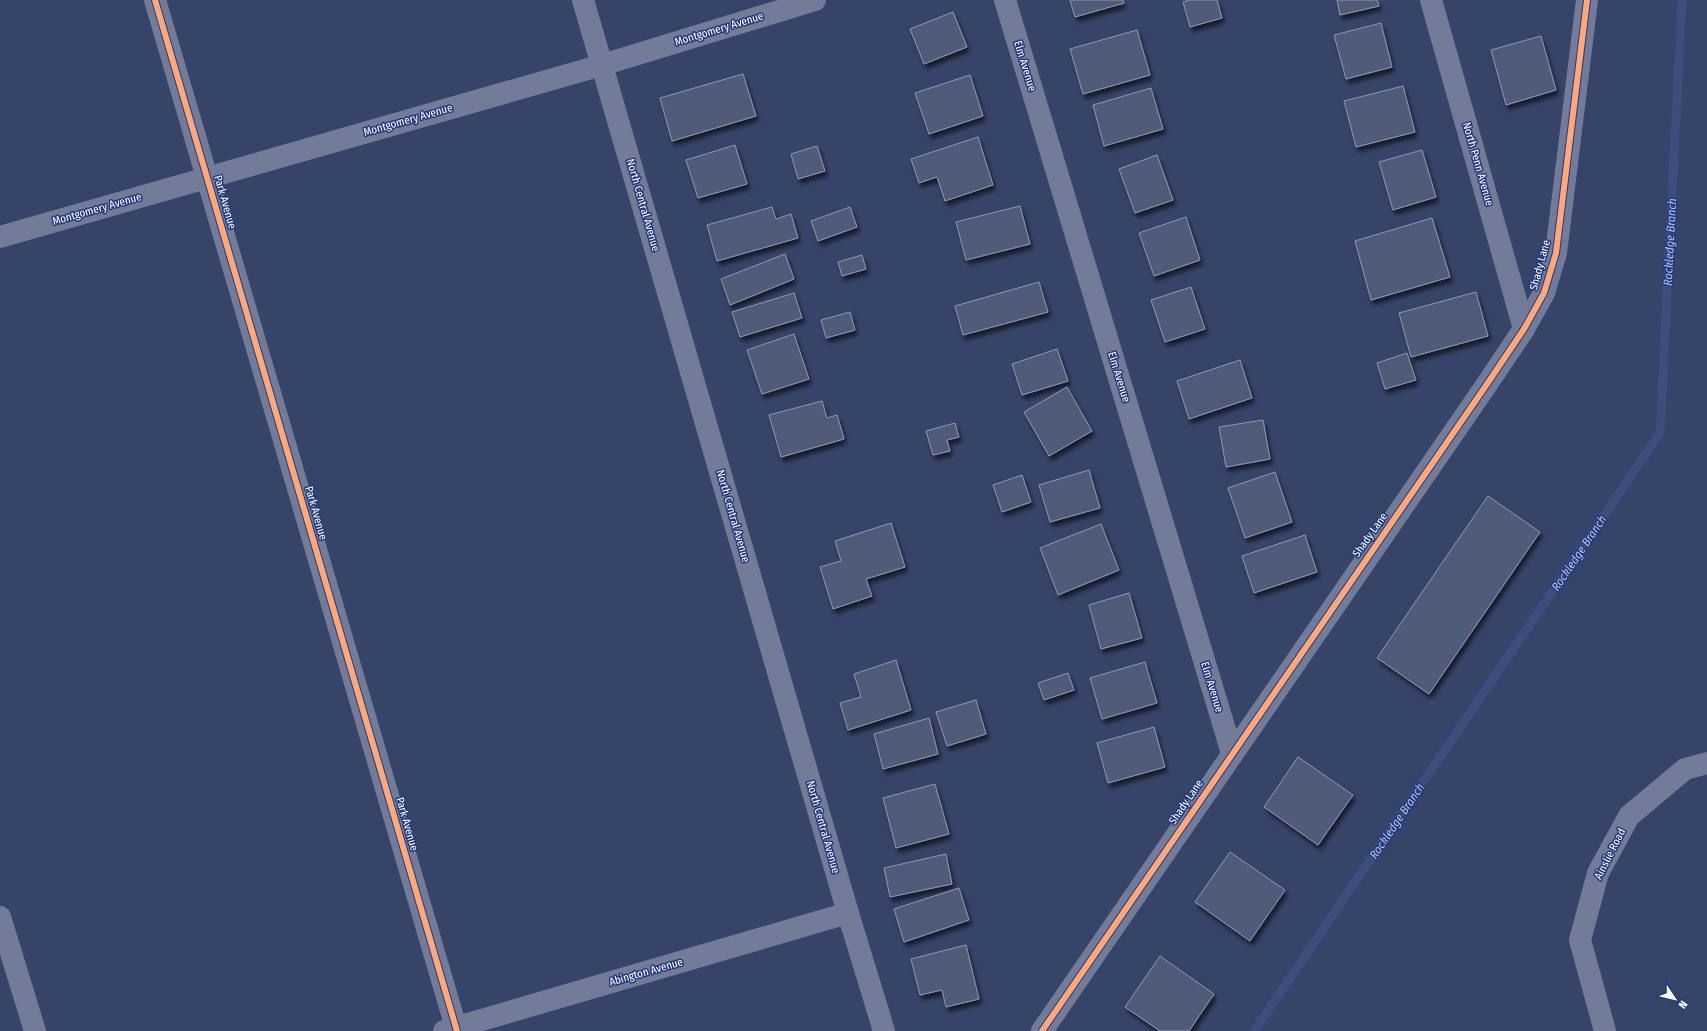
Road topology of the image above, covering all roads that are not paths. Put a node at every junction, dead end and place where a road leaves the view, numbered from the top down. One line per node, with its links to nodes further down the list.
1 (155, 0): 8 (street, Park Avenue)
2 (583, 0): 7 (street, North Central Avenue)
3 (815, 0): 7 (street, Montgomery Avenue)
4 (1006, 0): 11 (street, Elm Avenue)
5 (1431, 0): 10 (street, North Penn Avenue)
6 (1587, 0): 10 (street, Shady Lane)
7 (602, 64): 8 (street, Montgomery Avenue); 13 (street, North Central Avenue)
8 (208, 177): 9 (street, Montgomery Avenue); 15 (street, Park Avenue)
9 (0, 237)
10 (1524, 329): 11 (street, Shady Lane)
11 (1232, 753): 18 (street, Shady Lane)
12 (1707, 763): 19 (street, Ainslie Road)
13 (848, 913): 15 (street, Abington Avenue); 17 (street, North Central Avenue)
14 (0, 917): 16 (street)
15 (452, 1030)
16 (35, 1031)
17 (884, 1031)
18 (1042, 1031)
19 (1605, 1031)

